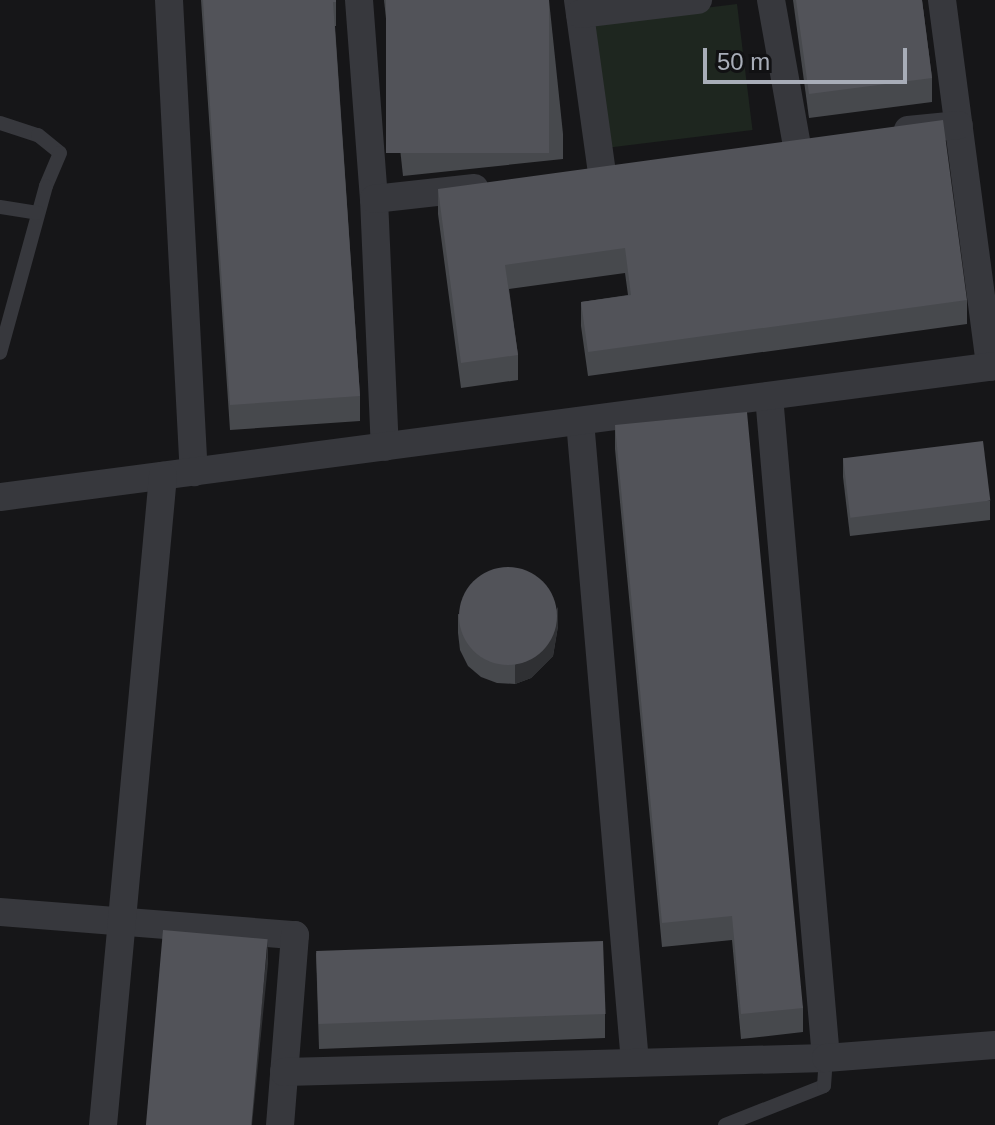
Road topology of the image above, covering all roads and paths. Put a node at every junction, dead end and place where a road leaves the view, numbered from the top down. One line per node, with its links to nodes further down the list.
1 (169, 0): 25 (street)
2 (359, 0): 17 (street)
3 (698, 0): 6 (street)
4 (771, 0): 11 (street)
5 (942, 0): 8 (street)
6 (579, 7): 14 (street)
7 (0, 123): 19 (lane)
8 (959, 125): 9 (street); 21 (street)
9 (884, 132)
10 (825, 138): 11 (street)
11 (796, 141): 12 (street)
12 (766, 146)
13 (632, 169): 14 (street)
14 (602, 174): 15 (street)
15 (571, 177)
16 (495, 186): 17 (street)
17 (374, 199): 24 (street)
18 (0, 207): 19 (lane)
19 (38, 213): 20 (lane)
20 (0, 353)
21 (992, 366): 22 (street)
22 (769, 396): 23 (street); 31 (street)
23 (580, 421): 24 (street); 32 (street)
24 (385, 447): 25 (street)
25 (194, 472): 26 (street)
26 (163, 476): 27 (street); 29 (street)
27 (0, 497)
28 (0, 912): 29 (street)
29 (122, 922): 33 (street); 34 (street)
30 (995, 1045): 31 (street)
31 (826, 1058): 32 (street); 36 (lane)
32 (635, 1063): 33 (street)
33 (284, 1072): 35 (street)
34 (103, 1125)
35 (280, 1125)
36 (725, 1125)

